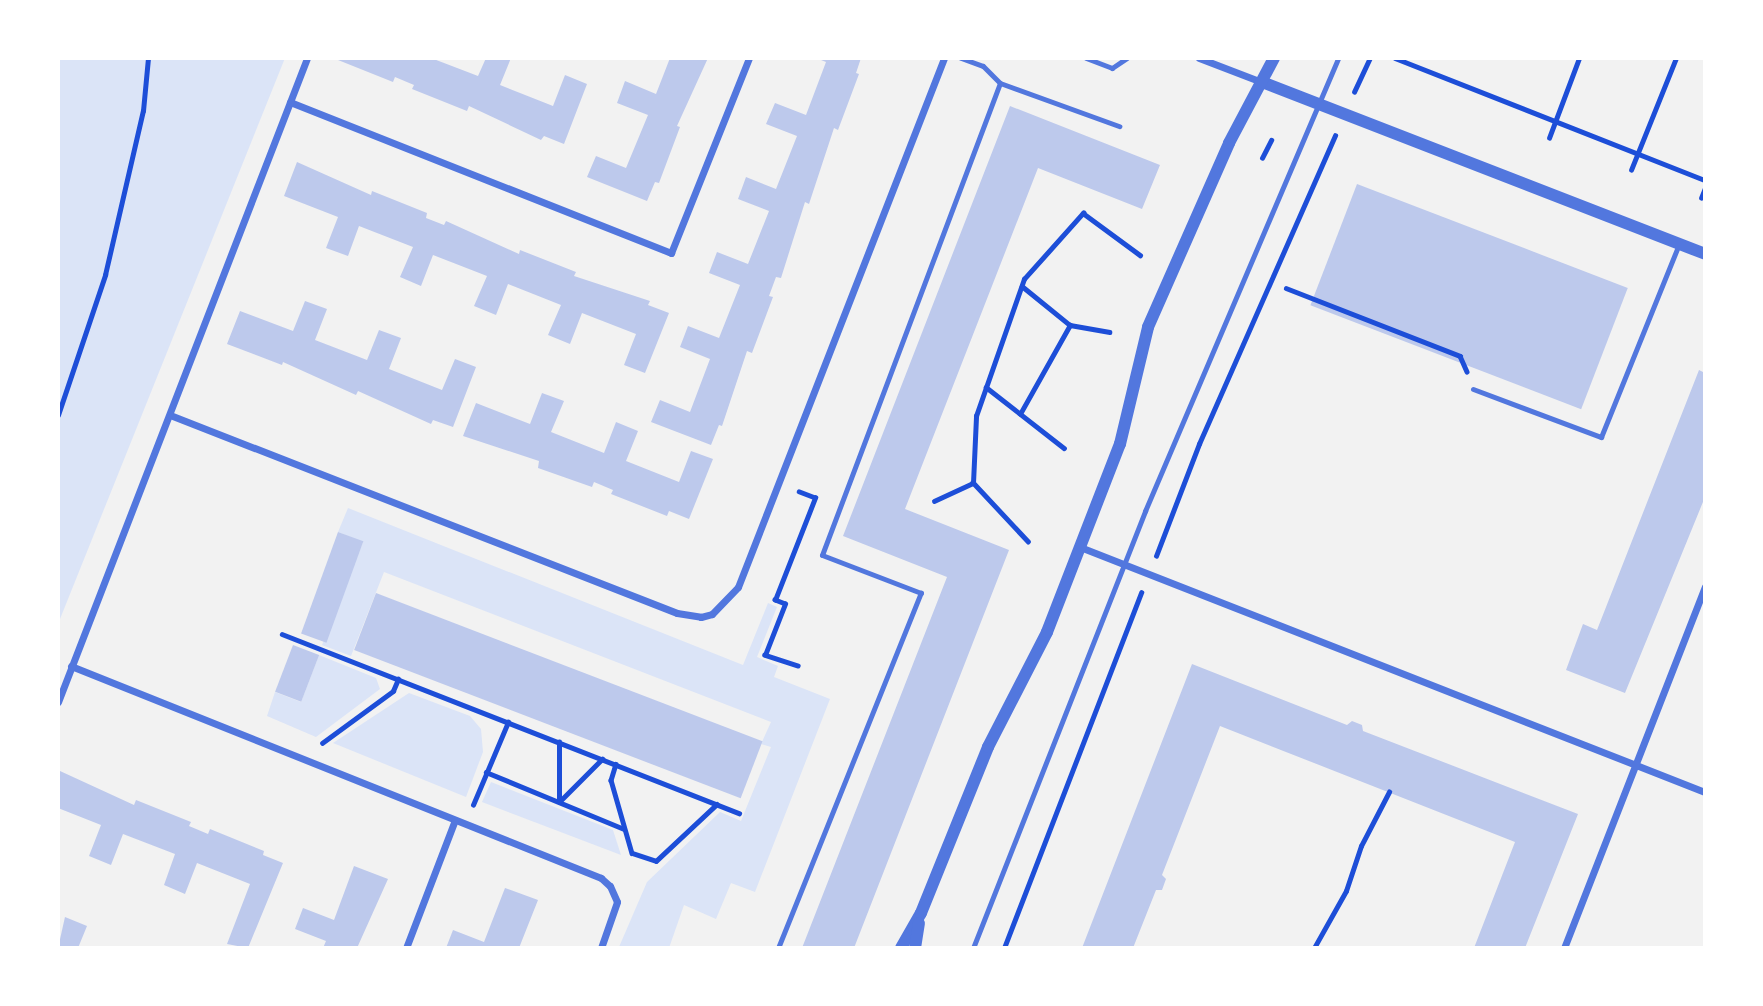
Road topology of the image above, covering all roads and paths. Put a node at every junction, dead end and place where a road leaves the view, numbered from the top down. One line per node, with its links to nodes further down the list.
1 (148, 58): 40 (path)
2 (307, 58): 17 (street)
3 (749, 58): 17 (street)
4 (944, 58): 44 (street)
5 (961, 58): 16 (lane)
6 (1086, 58): 7 (lane)
7 (1127, 58)
8 (1199, 58): 15 (street)
9 (1274, 58): 15 (street)
10 (1338, 58): 18 (lane)
11 (1370, 58): 19 (path)
12 (1395, 58): 20 (path)
13 (1579, 58): 20 (path)
14 (1675, 58): 24 (path)
15 (1262, 82): 18 (street); 47 (street)
16 (1000, 83): 21 (lane); 74 (lane)
17 (290, 102): 41 (street)
18 (1317, 103): 19 (street); 48 (lane)
19 (1344, 114): 30 (street); 49 (path)
20 (1556, 121): 22 (path); 24 (path)
21 (1119, 126)
22 (1549, 138)
23 (1271, 140): 25 (path)
24 (1638, 153): 26 (path); 27 (path)
25 (1262, 158)
26 (1631, 170)
27 (1705, 180)
28 (1705, 188): 29 (path)
29 (1701, 198)
30 (1679, 244): 31 (street); 38 (lane)
31 (1705, 254)
32 (1140, 255): 33 (path)
33 (1022, 286): 35 (path); 37 (path)
34 (1286, 288): 38 (path)
35 (1070, 325): 36 (path); 39 (path)
36 (1109, 332)
37 (986, 387): 39 (path); 43 (path)
38 (1473, 389)
39 (1020, 414): 42 (path)
40 (58, 415)
41 (170, 415): 44 (street); 52 (street)
42 (1064, 448)
43 (973, 483): 45 (path); 46 (path)
44 (778, 484): 53 (path)
45 (934, 501)
46 (1028, 541)
47 (1080, 547): 48 (street); 71 (street)
48 (1124, 564): 49 (street); 77 (lane)
49 (1149, 573): 61 (street); 78 (path)
50 (1705, 586): 61 (street)
51 (282, 634): 54 (path)
52 (71, 666): 55 (street); 58 (street)
53 (798, 666)
54 (398, 679): 56 (path); 58 (path)
55 (58, 702)
56 (508, 722): 57 (path); 62 (path)
57 (559, 742): 59 (path); 65 (path)
58 (299, 759): 68 (street)
59 (602, 759): 60 (path); 65 (path)
60 (616, 764): 66 (path); 70 (path)
61 (1636, 765): 64 (street); 80 (street)
62 (486, 772): 65 (path); 69 (path)
63 (1389, 792): 79 (path)
64 (1705, 792)
65 (559, 802): 70 (path)
66 (717, 804): 67 (path); 70 (path)
67 (739, 813)
68 (454, 822): 69 (street); 72 (street)
69 (464, 826): 73 (street)
70 (625, 829)
71 (921, 913): 75 (street); 76 (street)
72 (406, 948)
73 (601, 948)
74 (778, 948)
75 (901, 948)
76 (915, 948)
77 (973, 948)
78 (1004, 948)
79 (1314, 948)
80 (1564, 948)

